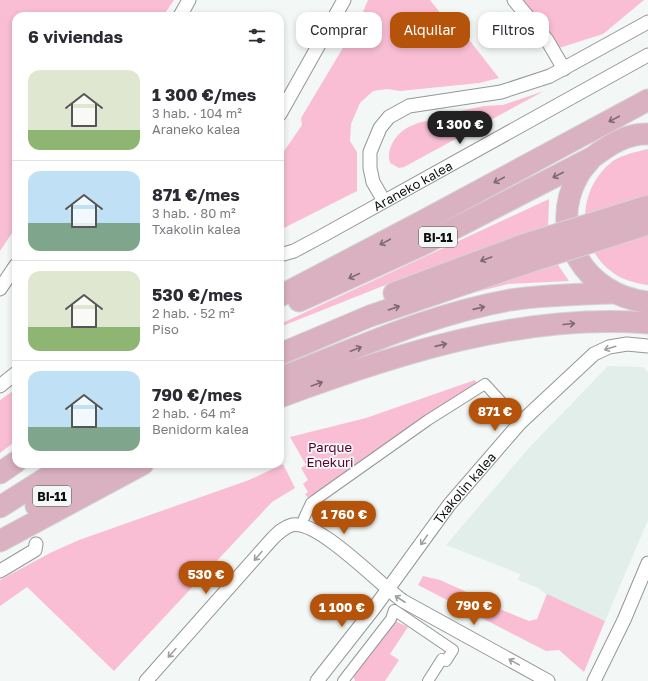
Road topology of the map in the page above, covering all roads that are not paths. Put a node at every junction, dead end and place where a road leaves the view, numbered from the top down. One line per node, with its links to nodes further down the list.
1 (190, 0): 4 (street)
2 (344, 0): 9 (street)
3 (514, 0): 7 (street)
4 (182, 12)
5 (648, 22): 7 (street)
6 (648, 55): 12 (street, Araneko kalea)
7 (564, 69): 12 (street)
8 (648, 100): 20 (main road, one-way to 20)
9 (284, 107)
10 (648, 134): 11 (main road)
11 (593, 157): 19 (main road); 22 (main road, BI-11, one-way to 22)
12 (384, 201): 16 (street, Araneko kalea)
13 (648, 206): 15 (main road, bridge)
14 (648, 224): 15 (main road, bridge)
15 (526, 254): 24 (main road, one-way to 24); 26 (main road, one-way to 15)
16 (284, 255)
17 (12, 271): 18 (street)
18 (0, 289)
19 (613, 293): 21 (main road); 28 (main road, one-way to 19)
20 (284, 294)
21 (648, 302)
22 (284, 308)
23 (648, 323): 30 (main road, one-way to 23)
24 (284, 337)
25 (648, 346): 46 (street, Txakolin kalea, one-way to 46)
26 (284, 352)
27 (12, 376): 29 (street)
28 (284, 376)
29 (0, 386)
30 (284, 396)
31 (516, 418): 40 (street)
32 (12, 465): 37 (main road)
33 (41, 468): 38 (main road)
34 (62, 468): 39 (main road)
35 (98, 468): 41 (main road, BI-11)
36 (136, 468): 42 (main road)
37 (0, 473)
38 (0, 494)
39 (0, 508)
40 (304, 518)
41 (0, 528)
42 (0, 541)
43 (36, 544): 45 (street)
44 (648, 563): 53 (street)
45 (0, 571)
46 (387, 590): 47 (street, one-way to 46); 48 (street, one-way to 48); 49 (street, Txakolin kalea)
47 (527, 676): 52 (street)
48 (146, 681)
49 (317, 681)
50 (343, 681): 51 (street)
51 (428, 681)
52 (548, 681)
53 (594, 681)

